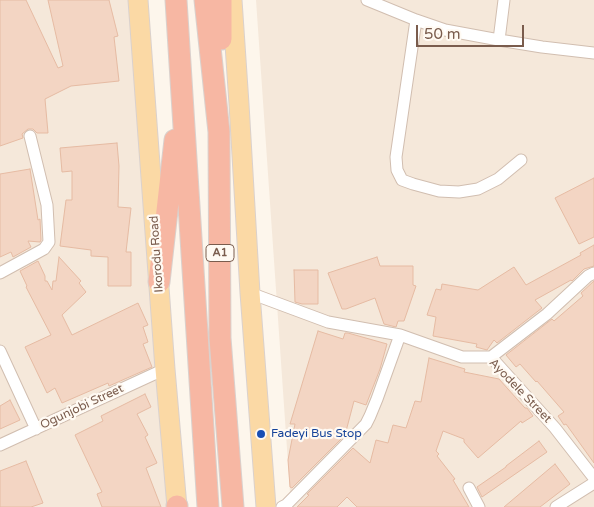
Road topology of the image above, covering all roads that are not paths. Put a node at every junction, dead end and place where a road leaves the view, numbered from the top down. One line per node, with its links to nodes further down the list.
1 (138, 0): 17 (main road, Ikorodu Road)
2 (176, 0): 11 (highway, A1)
3 (205, 0): 12 (highway, A1)
4 (221, 0): 12 (highway)
5 (232, 0): 18 (main road)
6 (367, 0): 8 (street)
7 (504, 0): 9 (street)
8 (416, 20): 9 (street); 14 (street)
9 (499, 40): 10 (street)
10 (594, 52)
11 (182, 80): 17 (highway); 29 (highway, A1)
12 (218, 132): 30 (highway, A1)
13 (30, 136): 15 (street)
14 (521, 160)
15 (0, 272)
16 (594, 274): 21 (street)
17 (159, 282): 22 (main road, Ikorodu Road)
18 (250, 293): 19 (street, Ayodele Street); 31 (main road)
19 (400, 335): 21 (street, Ayodele Street); 32 (street)
20 (0, 352): 23 (street)
21 (491, 357): 25 (street, Ayodele Street)
22 (165, 368): 23 (street, Ogunjobi Street); 28 (main road, Ikorodu Road)
23 (36, 428): 24 (street, Ogunjobi Street)
24 (0, 445)
25 (594, 478)
26 (594, 483): 34 (street)
27 (469, 488): 33 (street)
28 (177, 506)
29 (208, 507)
30 (233, 507)
31 (266, 507)
32 (282, 507)
33 (479, 507)
34 (556, 507)

